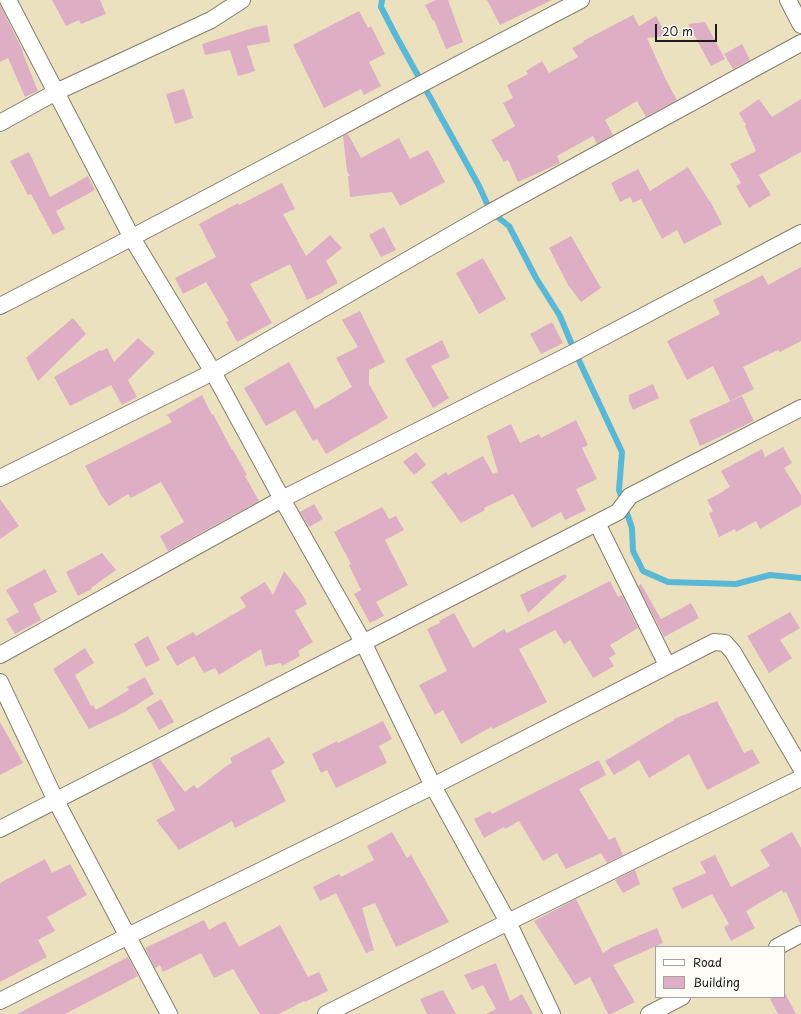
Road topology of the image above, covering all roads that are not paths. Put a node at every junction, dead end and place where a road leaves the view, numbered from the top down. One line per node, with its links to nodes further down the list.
1 (8, 0): 7 (street)
2 (242, 0): 7 (street)
3 (581, 0): 10 (street)
4 (788, 0): 5 (street)
5 (801, 25)
6 (801, 43): 12 (street)
7 (56, 92): 8 (street); 10 (street)
8 (0, 123)
9 (801, 233): 15 (street)
10 (132, 238): 11 (street); 12 (street)
11 (0, 306)
12 (213, 372): 14 (street); 15 (street)
13 (801, 408): 16 (street)
14 (0, 478)
15 (282, 499): 17 (street); 18 (street)
16 (597, 522): 17 (street); 19 (street)
17 (363, 642): 23 (street); 24 (street)
18 (0, 656)
19 (667, 665): 21 (street); 23 (street)
20 (0, 682): 24 (street)
21 (801, 768)
22 (801, 778): 26 (street)
23 (433, 786): 26 (street); 28 (street)
24 (56, 801): 25 (street); 28 (street)
25 (0, 829)
26 (508, 922): 33 (street); 34 (street)
27 (801, 934): 29 (street)
28 (128, 936): 31 (street); 32 (street)
29 (779, 946)
30 (680, 998): 35 (street)
31 (0, 1001)
32 (169, 1014)
33 (326, 1014)
34 (552, 1014)
35 (649, 1014)

